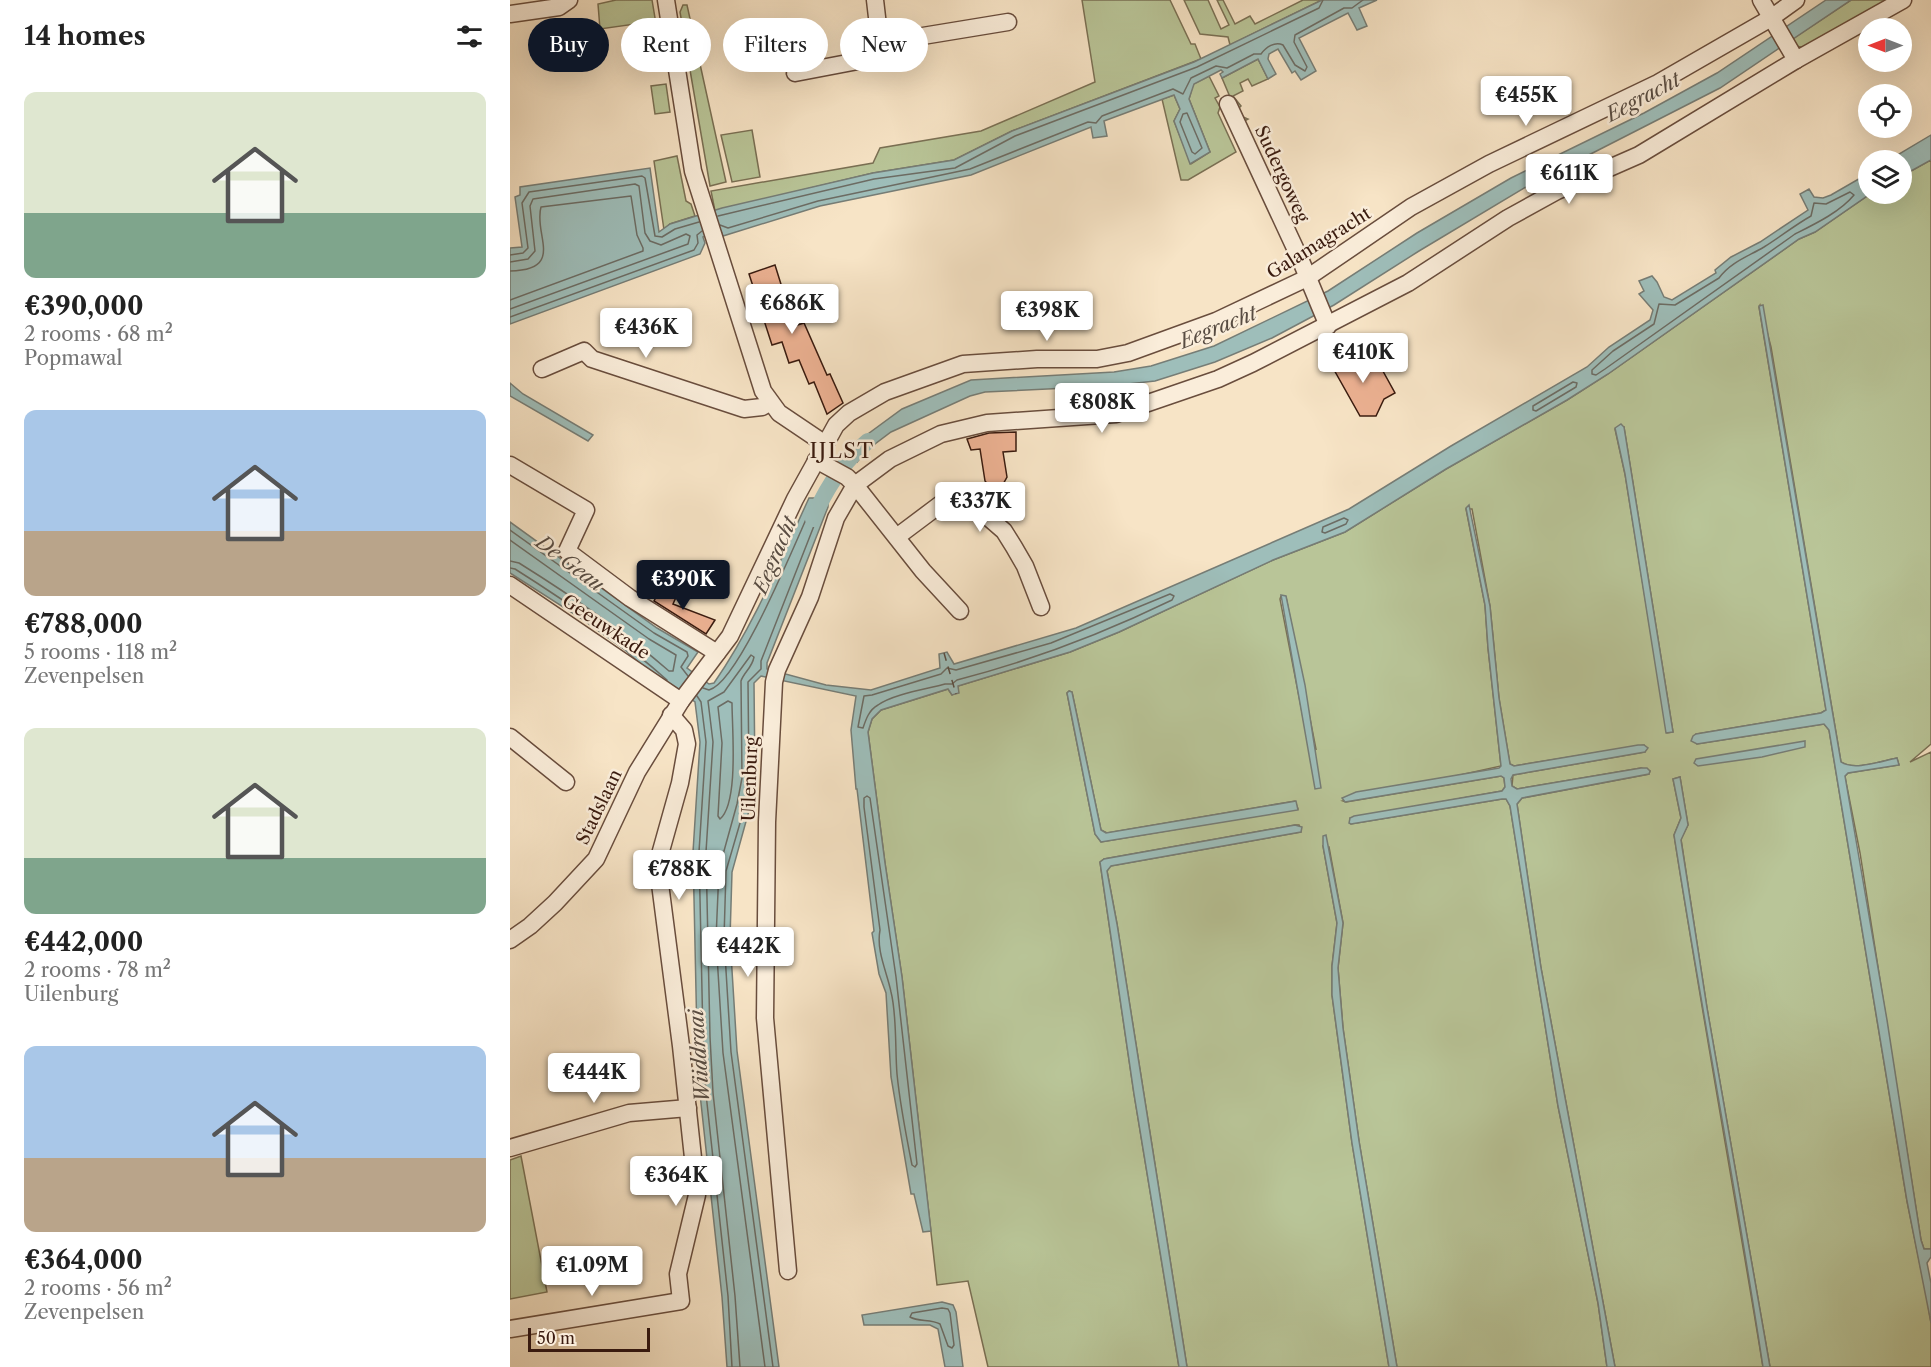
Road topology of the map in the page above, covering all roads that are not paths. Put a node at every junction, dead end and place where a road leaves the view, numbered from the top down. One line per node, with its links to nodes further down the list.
1 (568, 0): 7 (street)
2 (666, 0): 19 (street)
3 (875, 0): 8 (street)
4 (1761, 0): 10 (street)
5 (1796, 0): 10 (street, Galamagracht)
6 (1903, 0): 12 (street)
7 (510, 14)
8 (877, 18)
9 (1008, 22): 11 (street)
10 (1775, 24): 12 (street); 16 (street, Galamagracht)
11 (928, 35)
12 (1792, 53): 17 (street)
13 (840, 64): 14 (street)
14 (795, 73)
15 (1228, 104): 16 (street, Sudergoweg)
16 (1307, 278): 17 (street, Sudergoweg); 20 (street, Galamagracht)
17 (1325, 320): 23 (street)
18 (542, 369): 19 (street)
19 (770, 403): 20 (street)
20 (825, 444): 21 (street, Galamagracht)
21 (820, 462): 23 (street); 28 (street, Galamagracht)
22 (510, 465): 28 (street)
23 (851, 481): 24 (street); 35 (street, Uilenburg)
24 (898, 536): 26 (street); 27 (street)
25 (510, 585): 29 (street, Geeuwkade)
26 (1041, 607)
27 (960, 611)
28 (712, 660): 29 (street, Galamagracht)
29 (679, 704): 32 (street, Stadslaan); 33 (street)
30 (510, 737): 31 (street)
31 (566, 782)
32 (510, 940)
33 (688, 1108): 34 (street); 36 (street)
34 (510, 1148)
35 (788, 1271)
36 (510, 1329)

